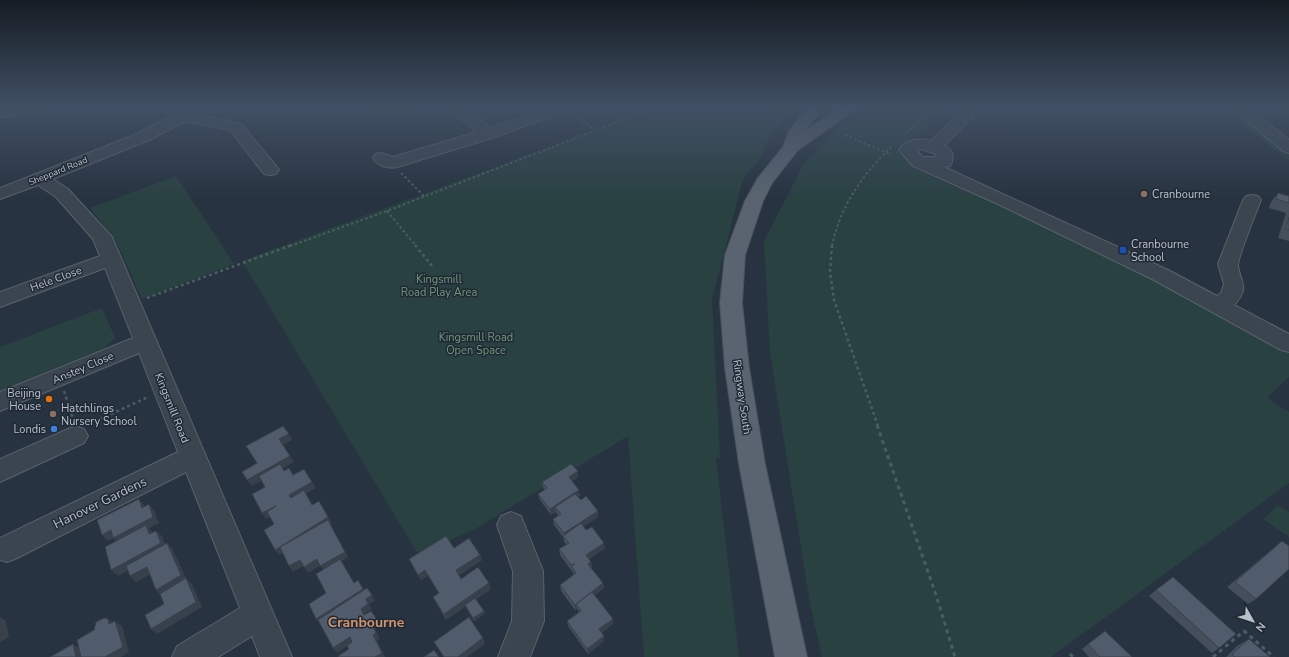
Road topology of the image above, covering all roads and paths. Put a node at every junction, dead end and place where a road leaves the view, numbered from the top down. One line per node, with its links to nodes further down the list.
1 (146, 137): 16 (street, Sheppard Road)
2 (243, 137): 15 (street)
3 (479, 137): 14 (street)
4 (581, 137): 18 (path)
5 (795, 137): 11 (main road, Ringway South)
6 (808, 137): 11 (main road, Ringway South)
7 (849, 137): 13 (path)
8 (945, 137): 25 (street)
9 (1275, 137): 12 (street)
10 (896, 143): 13 (path)
11 (791, 148): 40 (main road, Ringway South)
12 (1289, 148)
13 (886, 152): 41 (path)
14 (386, 161): 18 (path)
15 (270, 170)
16 (40, 178): 17 (street, Sheppard Road); 21 (street, Kingsmill Road)
17 (0, 194)
18 (424, 196): 20 (path)
19 (1252, 200): 25 (street)
20 (387, 211): 22 (path); 23 (path)
21 (111, 260): 24 (street, Hele Close); 26 (street, Kingsmill Road)
22 (432, 266)
23 (146, 298)
24 (0, 300)
25 (1220, 306): 27 (street)
26 (144, 342): 30 (street, Anstey Close); 32 (street, Kingsmill Road)
27 (1289, 344)
28 (64, 390): 31 (path)
29 (148, 398): 31 (path)
30 (0, 402)
31 (79, 426): 33 (street)
32 (192, 457): 35 (street, Hanover Gardens); 36 (street, Kingsmill Road)
33 (0, 470)
34 (511, 525): 39 (street)
35 (7, 549)
36 (259, 614): 37 (street); 38 (street, Kingsmill Road)
37 (188, 657)
38 (276, 657)
39 (514, 657)
40 (791, 657)
41 (955, 657)
42 (1213, 657): 43 (path)
43 (1274, 657)

